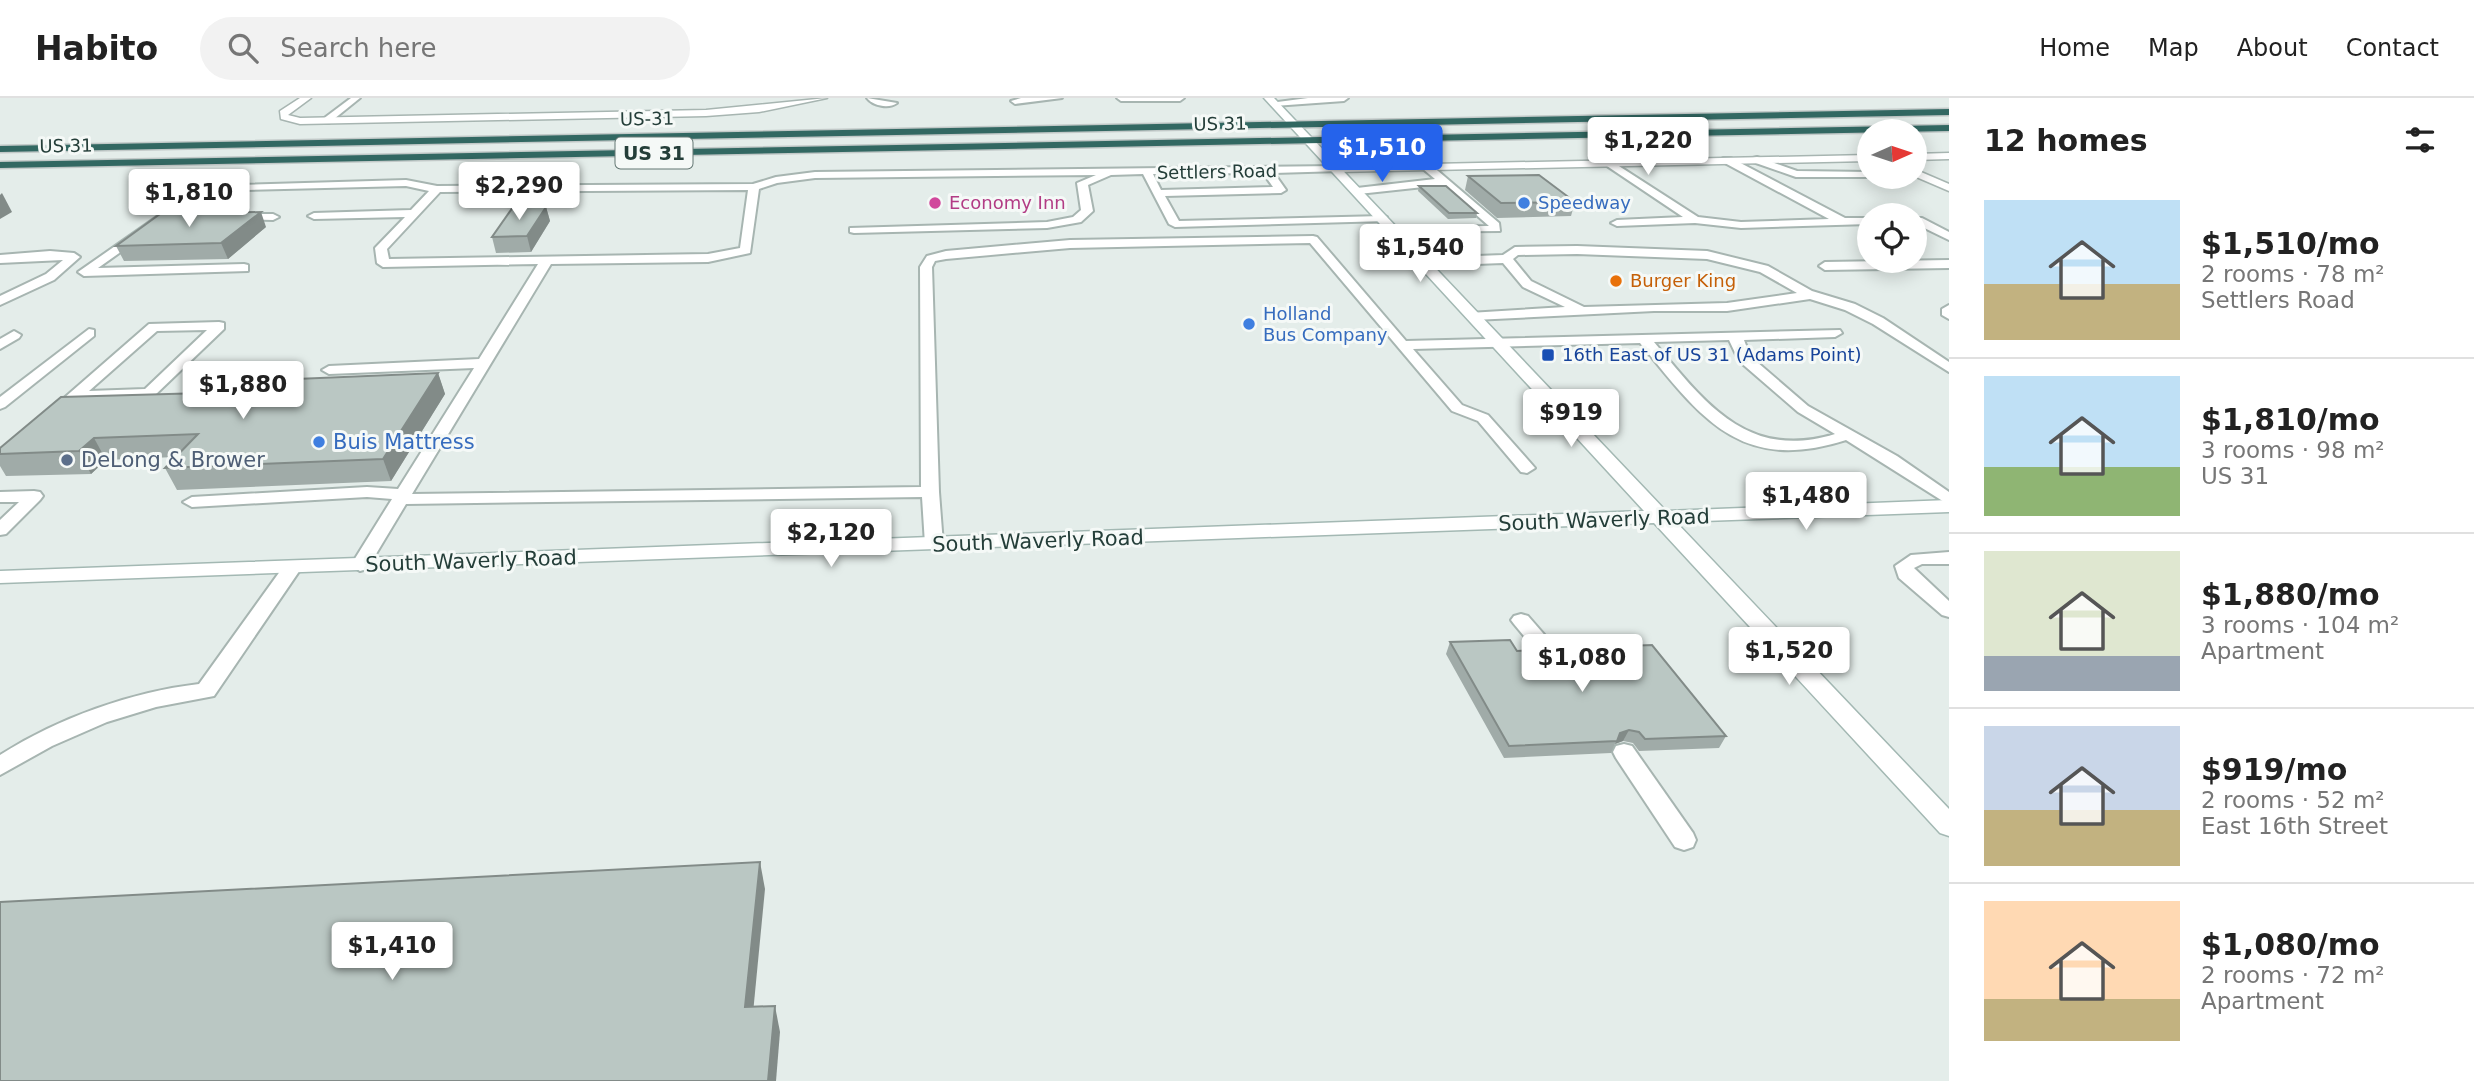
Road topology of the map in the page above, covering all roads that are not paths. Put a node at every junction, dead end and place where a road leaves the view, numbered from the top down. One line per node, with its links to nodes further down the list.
1 (306, 98): 14 (main road)
2 (356, 98): 14 (lane)
3 (822, 98): 14 (main road)
4 (871, 98): 11 (lane)
5 (1058, 98): 9 (lane)
6 (1121, 98): 7 (lane)
7 (1180, 98)
8 (1344, 98): 10 (lane)
9 (1015, 101)
10 (1271, 101): 15 (main road)
11 (893, 103)
12 (1949, 112): 13 (highway, US 31)
13 (1782, 116): 15 (highway, US 31); 17 (highway)
14 (326, 121)
15 (1294, 125): 18 (highway, US-31 / US 31); 19 (main road)
16 (1949, 128): 17 (highway, US 31)
17 (1814, 130): 19 (highway, US 31)
18 (773, 134): 20 (highway, US-31 / US 31); 21 (highway)
19 (1308, 139): 21 (highway, US 31 / US 31); 30 (main road)
20 (0, 149)
21 (735, 151): 28 (highway, US 31 / US 31)
22 (1949, 156): 23 (main road)
23 (1927, 157)
24 (1857, 158): 26 (main road, Settlers Road)
25 (1727, 160): 26 (main road, Settlers Road); 27 (main road, Settlers Road); 55 (lane)
26 (1757, 160): 34 (lane)
27 (1608, 162): 29 (main road, Settlers Road); 52 (lane)
28 (0, 165)
29 (1427, 167): 30 (main road, Settlers Road); 36 (lane)
30 (1337, 169): 31 (lane, Settlers Road); 42 (main road)
31 (1267, 171): 33 (lane, Settlers Road); 43 (lane)
32 (1114, 173): 33 (lane, Settlers Road); 37 (lane); 39 (lane, Settlers Road)
33 (1147, 173): 43 (lane)
34 (1857, 175)
35 (1927, 179): 40 (main road)
36 (1445, 182): 42 (lane); 59 (lane)
37 (1082, 183): 38 (lane); 58 (lane)
38 (935, 186)
39 (754, 187): 41 (lane, Settlers Road); 63 (lane)
40 (1949, 188)
41 (437, 189): 44 (lane); 48 (lane, Settlers Road)
42 (1357, 191): 50 (main road)
43 (1158, 192): 50 (lane)
44 (414, 213): 45 (lane); 63 (lane)
45 (314, 216)
46 (273, 217): 47 (lane)
47 (222, 218)
48 (158, 219): 49 (lane); 68 (lane, Settlers Road)
49 (183, 219)
50 (1383, 219): 59 (main road)
51 (1939, 219): 53 (lane)
52 (1695, 220): 55 (lane); 56 (lane)
53 (1927, 220)
54 (1857, 221): 55 (lane)
55 (1843, 222)
56 (1617, 223)
57 (1927, 226): 60 (lane)
58 (854, 230)
59 (1394, 230): 64 (main road)
60 (1949, 237)
61 (0, 259): 66 (lane)
62 (1506, 259): 64 (lane); 69 (lane); 72 (lane)
63 (547, 260): 84 (lane)
64 (1423, 262): 74 (main road)
65 (1949, 264): 67 (lane)
66 (29, 266): 70 (lane); 70 (lane)
67 (1825, 266)
68 (244, 268)
69 (1809, 295): 72 (lane); 83 (lane); 85 (lane)
70 (3, 299)
71 (1949, 309): 73 (lane)
72 (1584, 312): 74 (lane)
73 (1949, 315)
74 (1474, 316): 80 (main road)
75 (89, 333): 88 (lane)
76 (1835, 333): 78 (lane)
77 (14, 335): 81 (lane)
78 (1733, 336): 79 (lane); 90 (lane)
79 (1644, 339): 80 (lane); 90 (lane)
80 (1499, 343): 82 (lane); 98 (main road)
81 (0, 345)
82 (1402, 345): 91 (lane); 92 (lane)
83 (1949, 357)
84 (484, 363): 86 (lane); 94 (lane)
85 (1949, 368)
86 (328, 370)
87 (75, 396): 87 (lane); 89 (lane)
88 (0, 404)
89 (47, 421)
90 (1850, 435): 95 (lane)
91 (1527, 467)
92 (930, 492): 94 (lane); 100 (lane)
93 (0, 496): 99 (lane)
94 (402, 497): 96 (lane); 102 (lane)
95 (1949, 500)
96 (192, 502)
97 (1949, 506): 98 (main road, South Waverly Road)
98 (1661, 518): 100 (main road, South Waverly Road); 110 (main road)
99 (0, 530)
100 (934, 544): 102 (main road, South Waverly Road)
101 (1949, 558): 105 (lane)
102 (360, 565): 103 (main road, South Waverly Road)
103 (293, 567): 104 (main road, South Waverly Road); 109 (lane)
104 (0, 578)
105 (1949, 611)
106 (1521, 620): 107 (lane)
107 (1555, 660)
108 (1624, 752): 111 (lane)
109 (0, 766)
110 (1949, 826)
111 (1684, 840)

